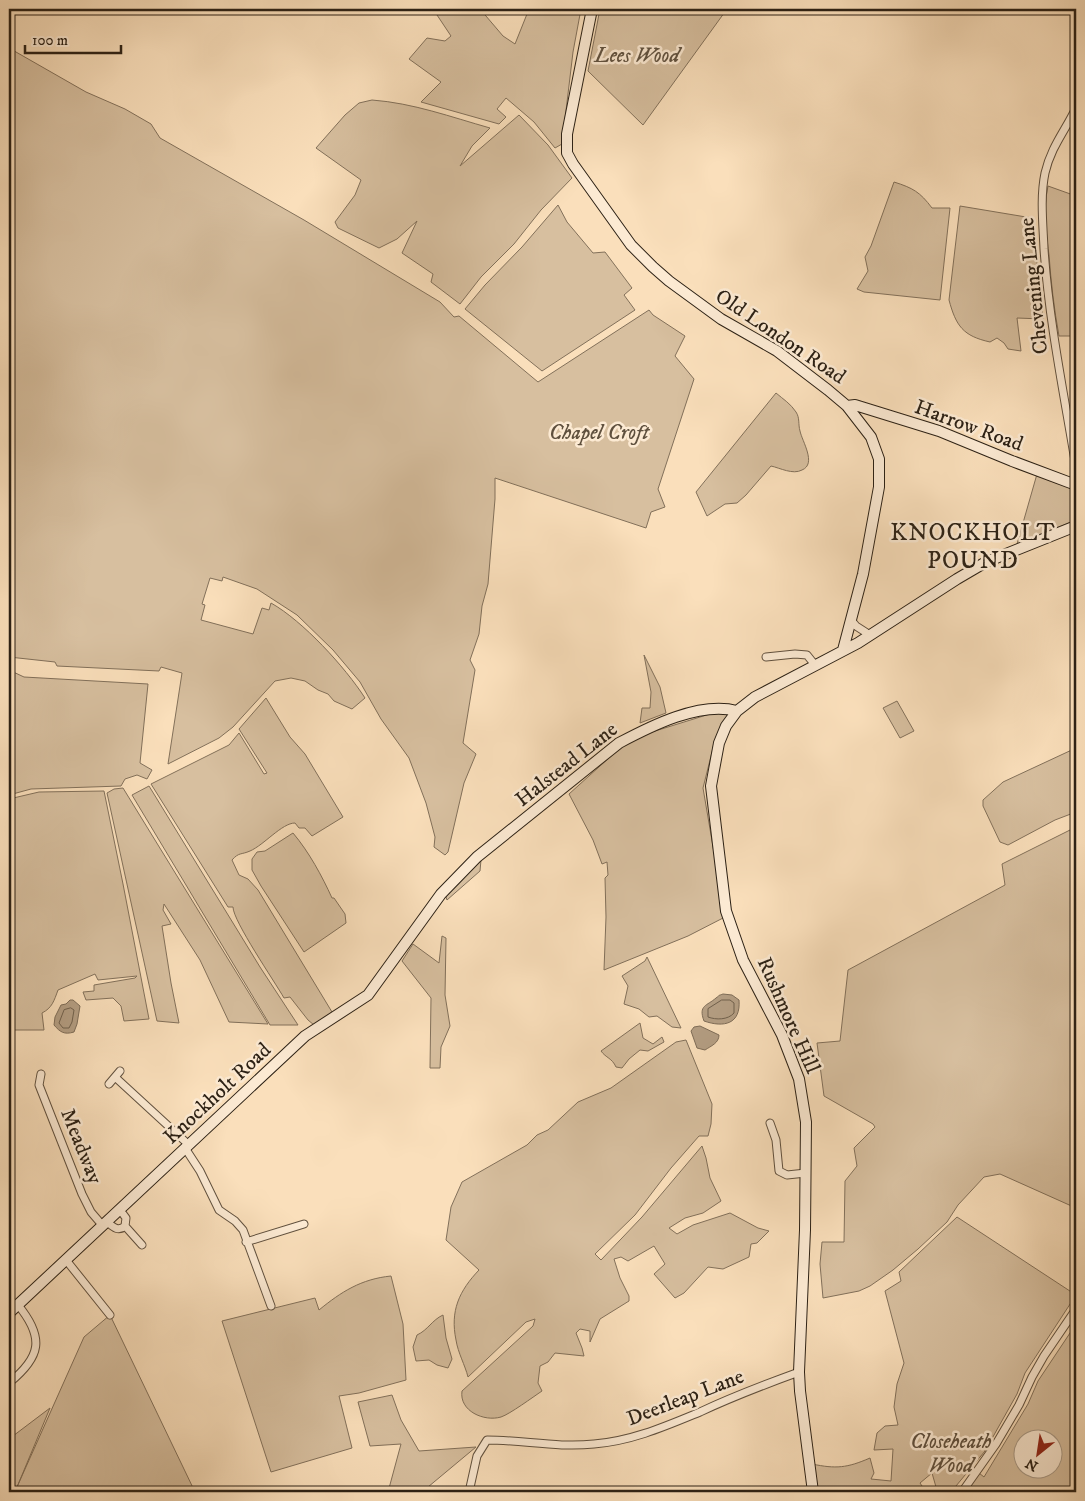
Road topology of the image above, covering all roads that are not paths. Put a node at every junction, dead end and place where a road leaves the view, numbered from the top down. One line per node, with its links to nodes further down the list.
1 (592, 9): 3 (street, Old London Road)
2 (1076, 108): 6 (street, Chevening Lane)
3 (847, 406): 4 (street, Harrow Road); 5 (street, Old London Road)
4 (869, 410): 5 (street); 7 (street, Harrow Road)
5 (861, 423): 9 (street, Old London Road)
6 (1076, 467)
7 (1076, 485)
8 (1076, 526): 10 (street, Rushmore Hill)
9 (852, 621): 10 (street); 11 (street, Old London Road)
10 (870, 635): 11 (street, Rushmore Hill)
11 (843, 650): 13 (street, Rushmore Hill)
12 (766, 657): 13 (street)
13 (815, 665): 14 (street, Rushmore Hill)
14 (737, 711): 15 (street, Halstead Lane); 22 (street, Rushmore Hill)
15 (441, 894): 21 (street, Knockholt Road)
16 (120, 1071): 18 (street)
17 (41, 1074): 24 (street, Meadway)
18 (115, 1078): 19 (street); 21 (street)
19 (109, 1084)
20 (770, 1123): 22 (street)
21 (187, 1147): 23 (street, Knockholt Road); 27 (street)
22 (806, 1173): 35 (street, Rushmore Hill)
23 (120, 1210): 24 (street, Knockholt Road); 26 (street)
24 (105, 1224): 26 (street); 29 (street, Knockholt Road)
25 (304, 1224): 27 (street)
26 (125, 1226): 28 (street)
27 (246, 1242): 31 (street)
28 (142, 1245)
29 (66, 1260): 32 (street, Knockholt Road); 34 (street)
30 (9, 1298): 32 (street)
31 (271, 1306)
32 (14, 1309): 36 (street)
33 (1076, 1309): 39 (street)
34 (110, 1315)
35 (799, 1372): 37 (street, Deerleap Lane); 38 (street, Rushmore Hill)
36 (9, 1383)
37 (468, 1492)
38 (813, 1492)
39 (962, 1492)

